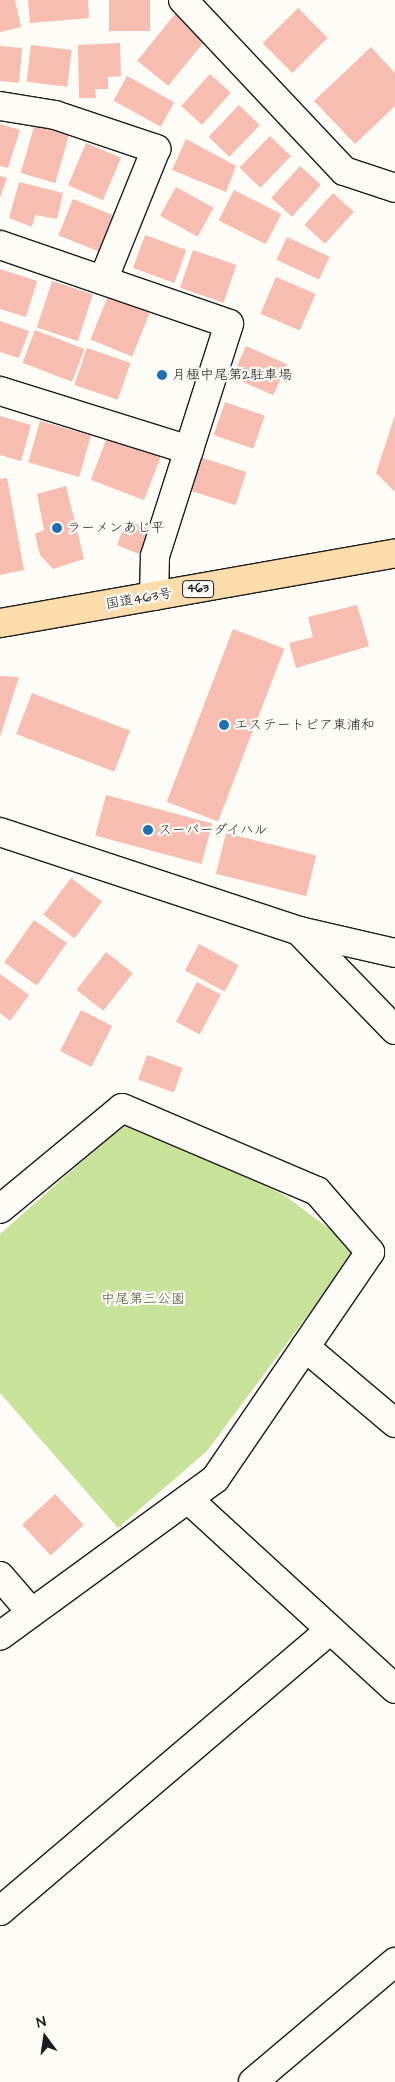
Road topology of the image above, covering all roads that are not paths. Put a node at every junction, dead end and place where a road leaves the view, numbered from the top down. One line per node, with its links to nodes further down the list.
1 (183, 0): 3 (street)
2 (0, 106): 5 (street)
3 (395, 188)
4 (0, 245): 5 (street)
5 (103, 280): 7 (street)
6 (0, 391): 7 (street)
7 (189, 450): 9 (street)
8 (395, 553): 9 (highway, 国道463号 / 463)
9 (154, 596): 10 (highway, 国道463号 / 463)
10 (0, 623)
11 (0, 832): 12 (street)
12 (300, 930): 13 (street); 14 (street)
13 (395, 953)
14 (395, 1030)
15 (0, 1209): 16 (street)
16 (305, 1347): 17 (street); 18 (street)
17 (395, 1423)
18 (188, 1499): 20 (street); 21 (street)
19 (0, 1576): 20 (street)
20 (30, 1611): 22 (street)
21 (330, 1630): 23 (street); 24 (street)
22 (0, 1636)
23 (395, 1690)
24 (0, 1911)
25 (395, 1962): 26 (street)
26 (252, 2082)

